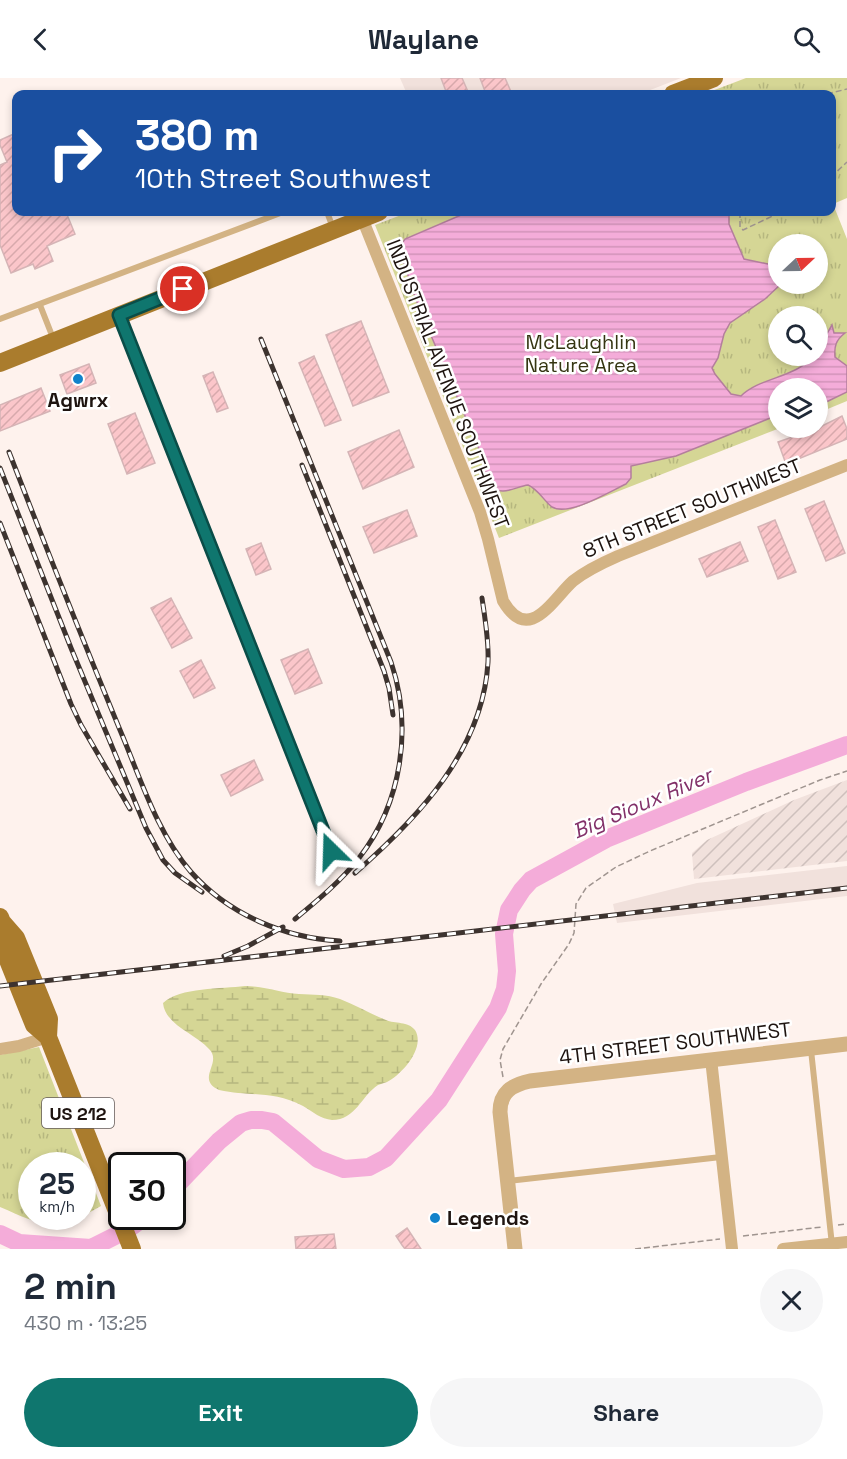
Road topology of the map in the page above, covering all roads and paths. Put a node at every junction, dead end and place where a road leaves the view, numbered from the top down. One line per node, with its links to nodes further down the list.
1 (714, 78): 2 (main road)
2 (683, 90)
3 (847, 162): 4 (path)
4 (836, 172)
5 (273, 216): 12 (lane)
6 (329, 216): 11 (lane)
7 (368, 216): 11 (main road)
8 (370, 216): 18 (street, INDUSTRIAL AVENUE SOUTHWEST)
9 (740, 216): 10 (path)
10 (773, 216)
11 (334, 230): 13 (main road)
12 (40, 305): 14 (lane); 15 (lane)
13 (119, 315): 15 (main road); 20 (street)
14 (0, 319)
15 (54, 341): 16 (main road)
16 (0, 363)
17 (847, 465): 18 (street, 8TH STREET SOUTHWEST)
18 (503, 601)
19 (847, 771): 27 (path)
20 (331, 851)
21 (1, 920): 22 (main road, US 212)
22 (48, 1037): 25 (street); 32 (main road, US 212)
23 (847, 1044): 24 (street, 4TH STREET SOUTHWEST)
24 (811, 1048): 26 (street, 4TH STREET SOUTHWEST); 31 (lane)
25 (0, 1049)
26 (711, 1059): 27 (street, 4TH STREET SOUTHWEST); 28 (street)
27 (509, 1089): 29 (street)
28 (722, 1157): 29 (lane); 34 (street)
29 (507, 1182): 33 (street)
30 (847, 1242): 31 (street)
31 (832, 1246): 35 (street)
32 (132, 1249)
33 (515, 1249)
34 (732, 1249)
35 (783, 1249)

